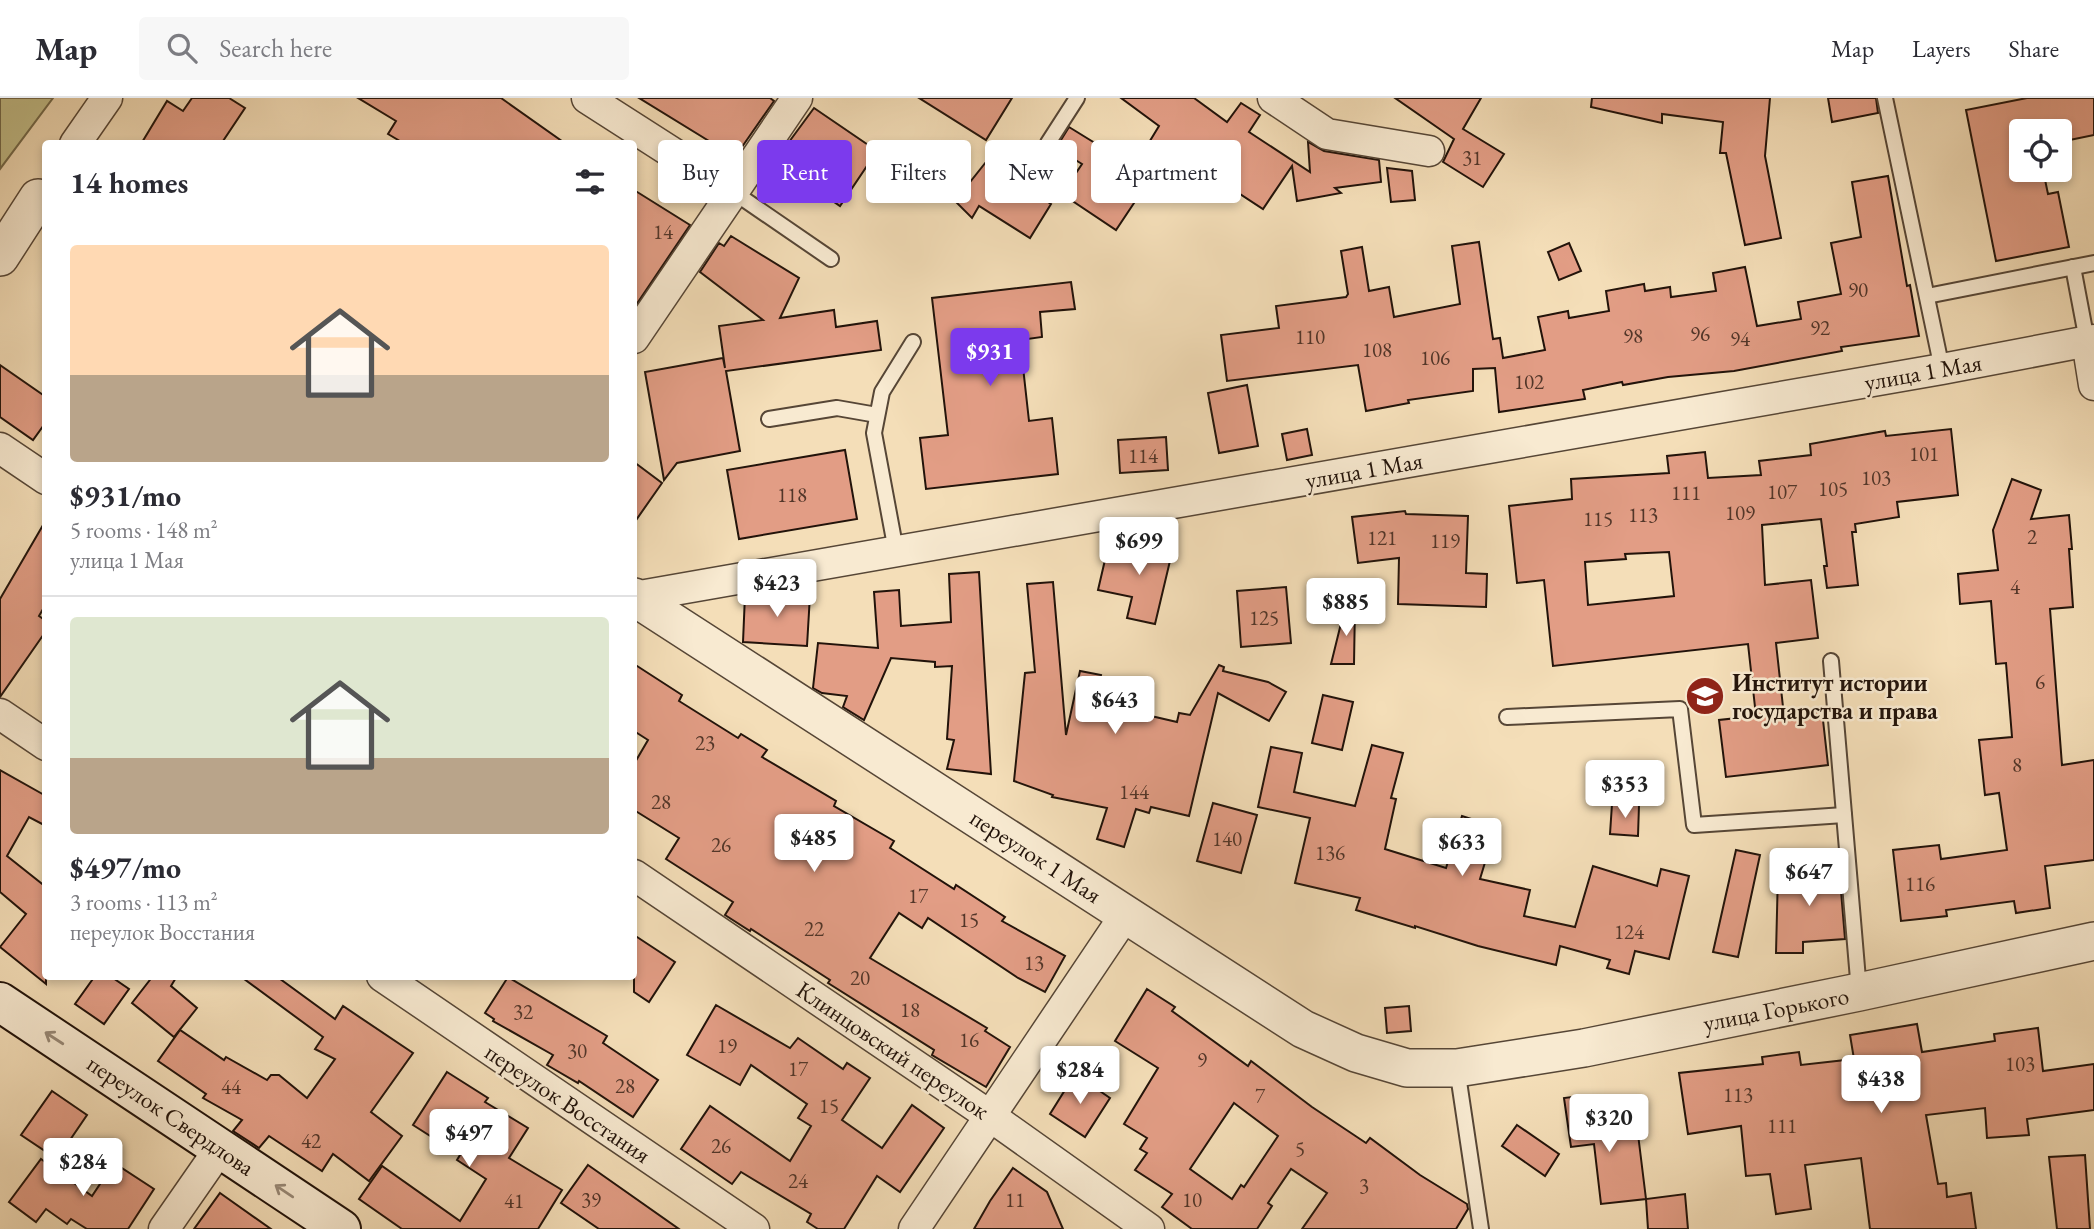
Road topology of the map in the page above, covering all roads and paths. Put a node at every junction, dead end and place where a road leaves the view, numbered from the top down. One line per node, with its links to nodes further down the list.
1 (107, 98): 7 (street)
2 (587, 98): 9 (street)
3 (797, 98): 11 (street)
4 (1077, 98): 8 (lane)
5 (1273, 98): 10 (street)
6 (1885, 98): 19 (lane)
7 (78, 140)
8 (1050, 140)
9 (658, 144)
10 (1429, 151)
11 (743, 175)
12 (42, 197): 15 (street)
13 (743, 199): 16 (lane)
14 (724, 203): 20 (street)
15 (0, 257)
16 (831, 260)
17 (2094, 263): 18 (lane)
18 (2073, 267): 19 (lane); 21 (lane)
19 (1927, 296): 23 (lane)
20 (637, 334)
21 (2090, 340): 23 (street, улица 1 Мая); 24 (street)
22 (913, 342): 25 (lane)
23 (1942, 369): 29 (street, улица 1 Мая)
24 (2094, 385)
25 (877, 415): 26 (lane); 29 (lane)
26 (769, 419)
27 (0, 448): 28 (street)
28 (42, 476)
29 (896, 551): 30 (street, улица 1 Мая)
30 (637, 596)
31 (637, 599): 38 (street, переулок 1 Мая)
32 (1831, 661): 36 (lane)
33 (0, 714): 35 (street)
34 (1507, 717): 36 (lane)
35 (42, 742)
36 (1844, 815): 41 (lane)
37 (637, 877): 44 (street, Клинцовский переулок)
38 (1126, 914): 43 (street, переулок 1 Мая); 44 (street)
39 (2094, 942): 41 (street, улица Горького)
40 (388, 980): 48 (street, переулок Восстания)
41 (1859, 992): 43 (street, улица Горького)
42 (0, 1002): 45 (main road, переулок Свердлова, one-way to 42)
43 (1457, 1068): 51 (lane)
44 (990, 1116): 49 (street); 50 (street, Клинцовский переулок)
45 (221, 1147): 46 (street); 47 (main road, переулок Свердлова, one-way to 45)
46 (164, 1229)
47 (341, 1229)
48 (754, 1229)
49 (914, 1229)
50 (1149, 1229)
51 (1481, 1229)

